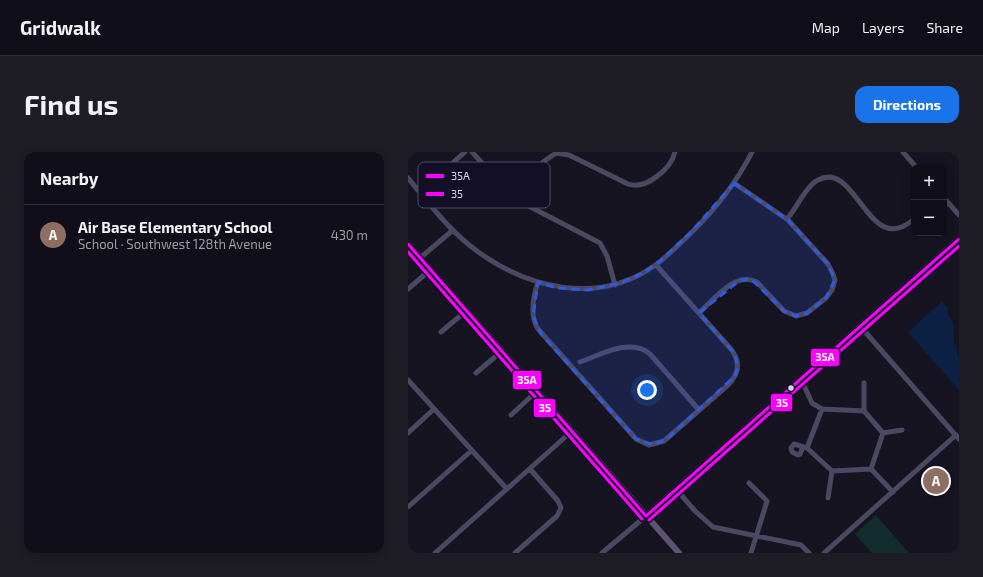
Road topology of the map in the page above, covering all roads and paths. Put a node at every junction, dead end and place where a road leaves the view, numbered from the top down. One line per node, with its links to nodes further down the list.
1 (466, 152): 6 (street)
2 (472, 152): 7 (street)
3 (675, 152): 8 (street)
4 (752, 152): 11 (street)
5 (903, 152): 9 (street)
6 (454, 162)
7 (481, 162)
8 (543, 162)
9 (913, 164)
10 (408, 178): 12 (street)
11 (734, 183): 17 (street); 23 (street)
12 (418, 190)
13 (946, 200): 16 (street)
14 (434, 208): 19 (street)
15 (533, 208): 26 (street)
16 (959, 215)
17 (787, 219): 18 (street); 29 (street)
18 (911, 221)
19 (454, 230): 22 (street); 25 (street)
20 (959, 239): 30 (main road)
21 (408, 244): 22 (main road)
22 (420, 258): 24 (main road)
23 (656, 265): 26 (street); 29 (street)
24 (430, 270): 27 (street); 28 (main road)
25 (538, 282): 26 (street); 41 (street)
26 (615, 285)
27 (408, 290)
28 (466, 310): 31 (street); 32 (main road)
29 (699, 313): 41 (street)
30 (860, 326): 35 (main road); 48 (street)
31 (441, 332)
32 (502, 351): 34 (street); 38 (main road)
33 (580, 362): 41 (street)
34 (476, 373)
35 (801, 379): 40 (street); 54 (main road)
36 (408, 380): 39 (street)
37 (864, 383): 42 (street)
38 (537, 391): 43 (street); 45 (main road)
39 (434, 409): 46 (street); 49 (street)
40 (822, 409): 42 (street); 52 (street)
41 (699, 410)
42 (864, 411): 47 (street)
43 (511, 415)
44 (902, 430): 47 (street)
45 (572, 431): 50 (street); 59 (main road)
46 (408, 433)
47 (883, 433): 51 (street)
48 (957, 437): 56 (street)
49 (472, 450): 55 (street); 58 (street)
50 (530, 469): 55 (street); 62 (street)
51 (871, 469): 52 (street); 56 (street)
52 (832, 472): 57 (street)
53 (749, 483): 60 (street)
54 (676, 489): 59 (main road); 60 (street)
55 (506, 490): 61 (street)
56 (893, 492): 67 (street)
57 (828, 498)
58 (408, 507)
59 (646, 516): 63 (street); 64 (main road)
60 (756, 535): 65 (street); 66 (street)
61 (435, 553)
62 (515, 553)
63 (602, 553)
64 (679, 553)
65 (751, 553)
66 (809, 553)
67 (824, 553)

